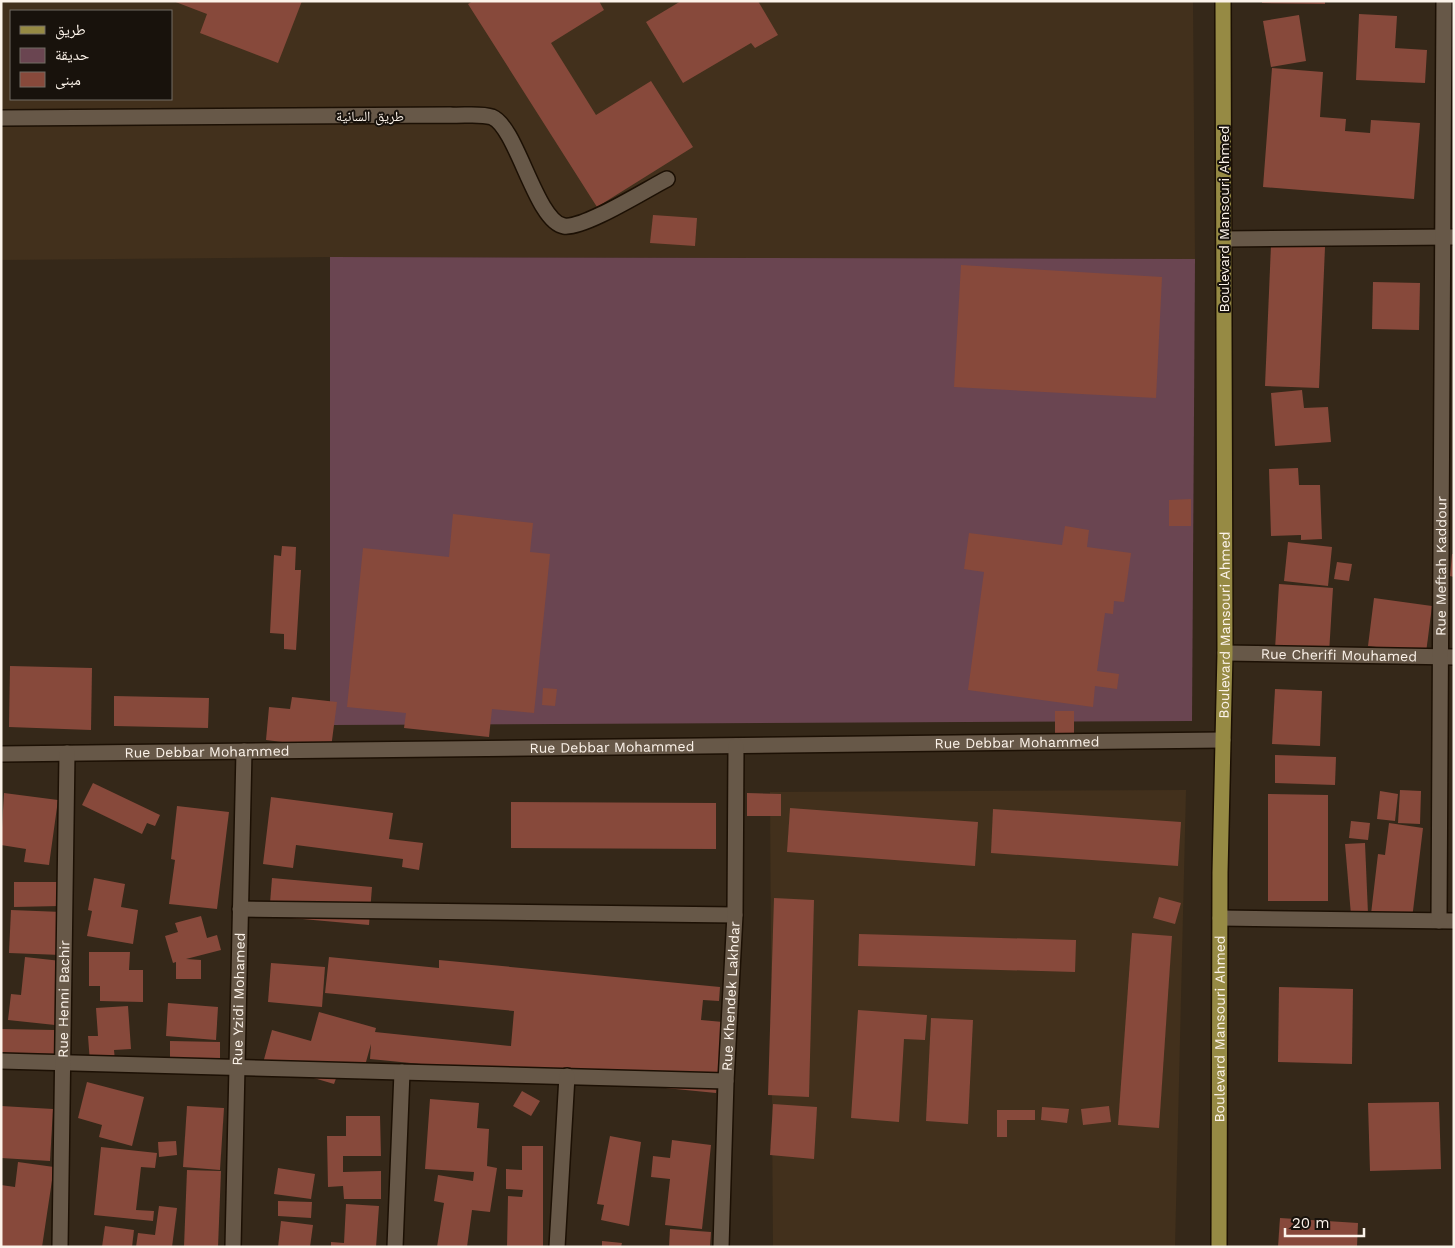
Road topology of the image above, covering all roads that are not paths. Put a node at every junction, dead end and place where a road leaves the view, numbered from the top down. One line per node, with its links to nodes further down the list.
1 (1222, 1): 7 (main road, Boulevard Mansouri Ahmed)
2 (1444, 1): 3 (street, Rue Meftah Kaddour)
3 (1449, 28): 6 (street, Rue Meftah Kaddour)
4 (1, 118): 5 (street, طريق السانية)
5 (667, 179)
6 (1448, 237): 7 (street); 8 (street, Rue Meftah Kaddour)
7 (1224, 239): 10 (main road, Boulevard Mansouri Ahmed)
8 (1448, 450): 9 (street, Rue Meftah Kaddour)
9 (1447, 540): 11 (street, Rue Meftah Kaddour)
10 (1225, 653): 11 (street, Rue Cherifi Mouhamed); 12 (main road, Boulevard Mansouri Ahmed)
11 (1447, 657): 20 (street, Rue Meftah Kaddour)
12 (1223, 740): 13 (street, Rue Debbar Mohammed); 19 (main road, Boulevard Mansouri Ahmed)
13 (736, 746): 14 (street, Rue Debbar Mohammed); 18 (street, Rue Khendek Lakhdar)
14 (244, 751): 15 (street, Rue Debbar Mohammed); 17 (street, Rue Yzidi Mohamed)
15 (67, 753): 16 (street, Rue Debbar Mohammed); 22 (street, Rue Henni Bachir)
16 (1, 754)
17 (240, 909): 18 (street); 23 (street, Rue Yzidi Mohamed)
18 (735, 915): 26 (street, Rue Khendek Lakhdar)
19 (1220, 918): 20 (street); 32 (main road, Boulevard Mansouri Ahmed)
20 (1446, 921)
21 (1, 1061): 22 (street)
22 (63, 1063): 23 (street); 27 (street, Rue Henni Bachir)
23 (237, 1068): 24 (street); 28 (street, Rue Yzidi Mohamed)
24 (402, 1072): 25 (street); 29 (street)
25 (567, 1076): 26 (street); 30 (street)
26 (726, 1081): 31 (street, Rue Khendek Lakhdar)
27 (60, 1247)
28 (233, 1247)
29 (395, 1247)
30 (557, 1247)
31 (722, 1247)
32 (1219, 1247)

